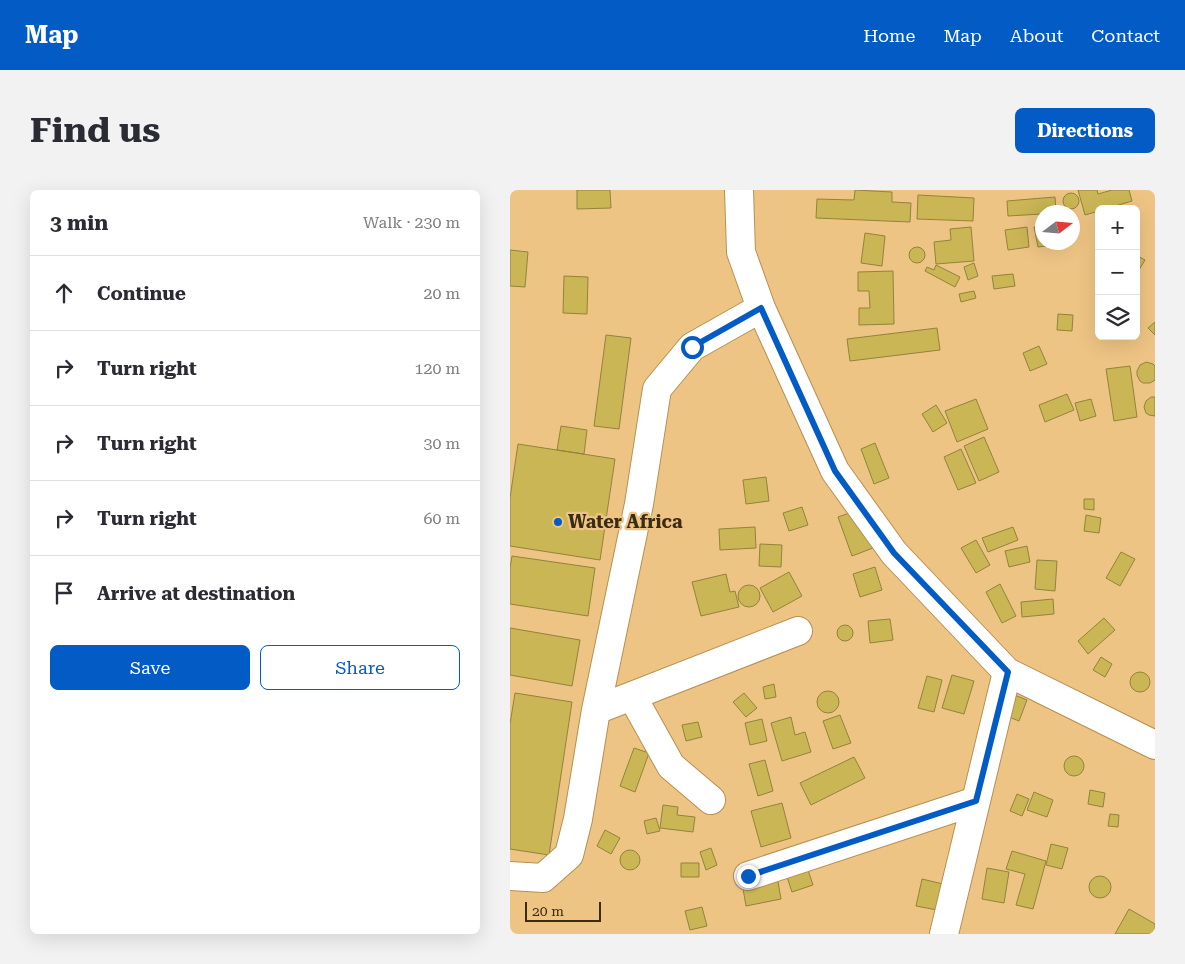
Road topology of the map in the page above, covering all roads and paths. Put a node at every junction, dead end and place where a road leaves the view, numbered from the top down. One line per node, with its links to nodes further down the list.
1 (740, 190): 2 (street)
2 (761, 308): 4 (street); 6 (street)
3 (798, 631): 5 (street)
4 (1008, 672): 7 (street); 9 (street)
5 (632, 696): 6 (street); 8 (street)
6 (596, 710): 10 (street)
7 (1155, 745)
8 (711, 800)
9 (976, 801): 11 (street); 12 (street)
10 (510, 876)
11 (748, 876)
12 (944, 934)

